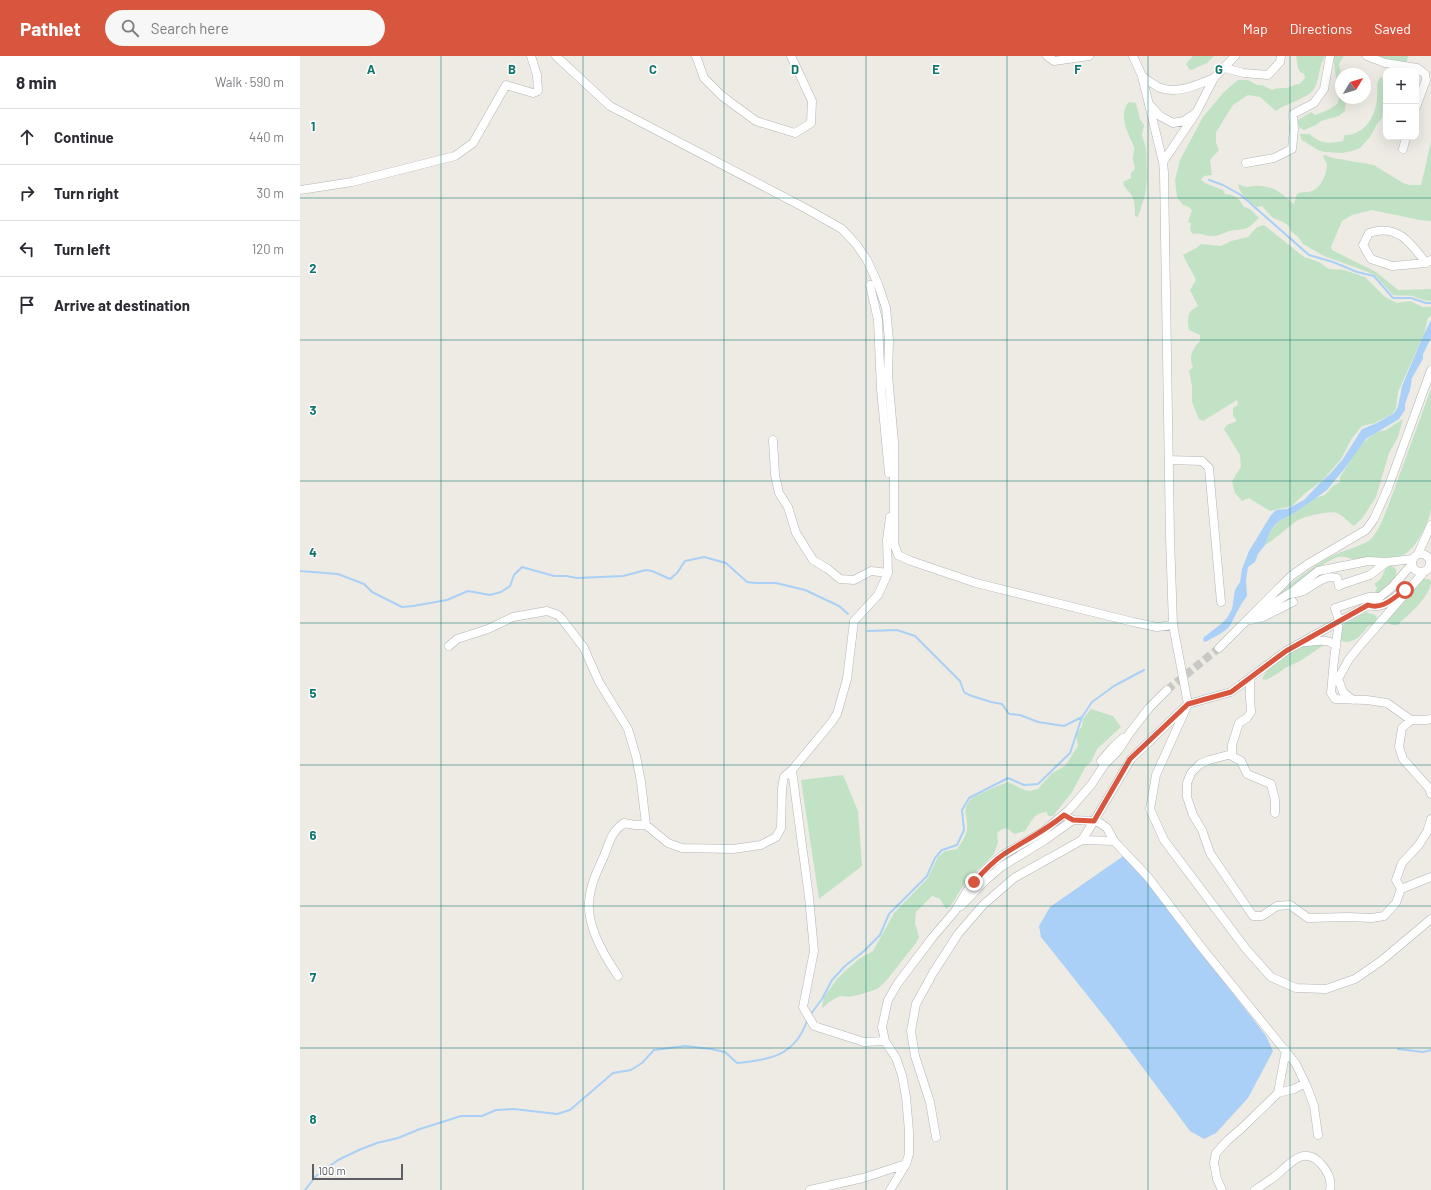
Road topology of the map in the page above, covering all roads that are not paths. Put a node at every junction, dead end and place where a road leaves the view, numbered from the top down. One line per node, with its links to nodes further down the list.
1 (530, 56): 22 (street)
2 (556, 56): 43 (street)
3 (696, 56): 4 (street)
4 (791, 56)
5 (1047, 56): 6 (street)
6 (1088, 56)
7 (1134, 56): 13 (street)
8 (1235, 56): 12 (street)
9 (1281, 56): 12 (street)
10 (1330, 56): 21 (street)
11 (1367, 56): 16 (street)
12 (1224, 68): 14 (street)
13 (1142, 76): 14 (street); 15 (street)
14 (1214, 78): 17 (street)
15 (1148, 103): 17 (street); 20 (street)
16 (1417, 104)
17 (1196, 113): 20 (street)
18 (1405, 140): 19 (street)
19 (1403, 149)
20 (1163, 162): 27 (street)
21 (1246, 163)
22 (300, 190)
23 (1429, 262): 23 (street)
24 (870, 285): 33 (street)
25 (1431, 370): 42 (street)
26 (773, 440): 33 (street)
27 (1169, 460): 36 (street); 43 (street)
28 (1431, 525): 29 (street)
29 (1414, 559): 30 (street); 31 (street); 32 (street); 39 (street)
30 (1431, 560): 32 (street)
31 (1387, 562): 35 (street); 35 (street)
32 (1424, 572): 34 (street)
33 (888, 573): 55 (street)
34 (1416, 580): 39 (street); 50 (street)
35 (1288, 594): 42 (street)
36 (1221, 602)
37 (1293, 602): 42 (street)
38 (1353, 602): 39 (street); 40 (street); 41 (street)
39 (1367, 602): 40 (street)
40 (1356, 611): 41 (street)
41 (1339, 621): 44 (street); 46 (street)
42 (1245, 622): 47 (street)
43 (1173, 625): 51 (street)
44 (1301, 642): 46 (street); 48 (street)
45 (449, 646): 62 (street)
46 (1336, 647): 50 (street)
47 (1219, 648)
48 (1250, 678): 51 (street); 54 (street)
49 (1167, 690): 58 (street)
50 (1353, 700): 53 (street)
51 (1188, 704): 61 (street); 68 (street)
52 (1431, 719): 53 (street)
53 (1411, 720): 56 (street)
54 (1232, 754): 57 (street); 66 (street)
55 (792, 770): 62 (street); 70 (street)
56 (1431, 794)
57 (1275, 813)
58 (1064, 815): 60 (street); 67 (street)
59 (1431, 819): 66 (street)
60 (1073, 820): 61 (street); 67 (street)
61 (1094, 821): 63 (street); 64 (street)
62 (646, 825): 69 (street)
63 (1082, 840): 64 (street); 75 (street)
64 (1114, 841): 71 (street)
65 (1431, 877): 66 (street)
66 (1401, 889)
67 (955, 910): 70 (street)
68 (1431, 919)
69 (618, 976)
70 (884, 1041): 76 (street)
71 (1286, 1050): 72 (street); 73 (street)
72 (1305, 1083): 73 (street); 74 (street)
73 (1278, 1093): 79 (street)
74 (1318, 1135)
75 (936, 1137)
76 (906, 1164): 77 (street); 78 (street)
77 (810, 1190)
78 (890, 1190)
79 (1222, 1190)
80 (1255, 1190): 81 (street)
81 (1330, 1190)

